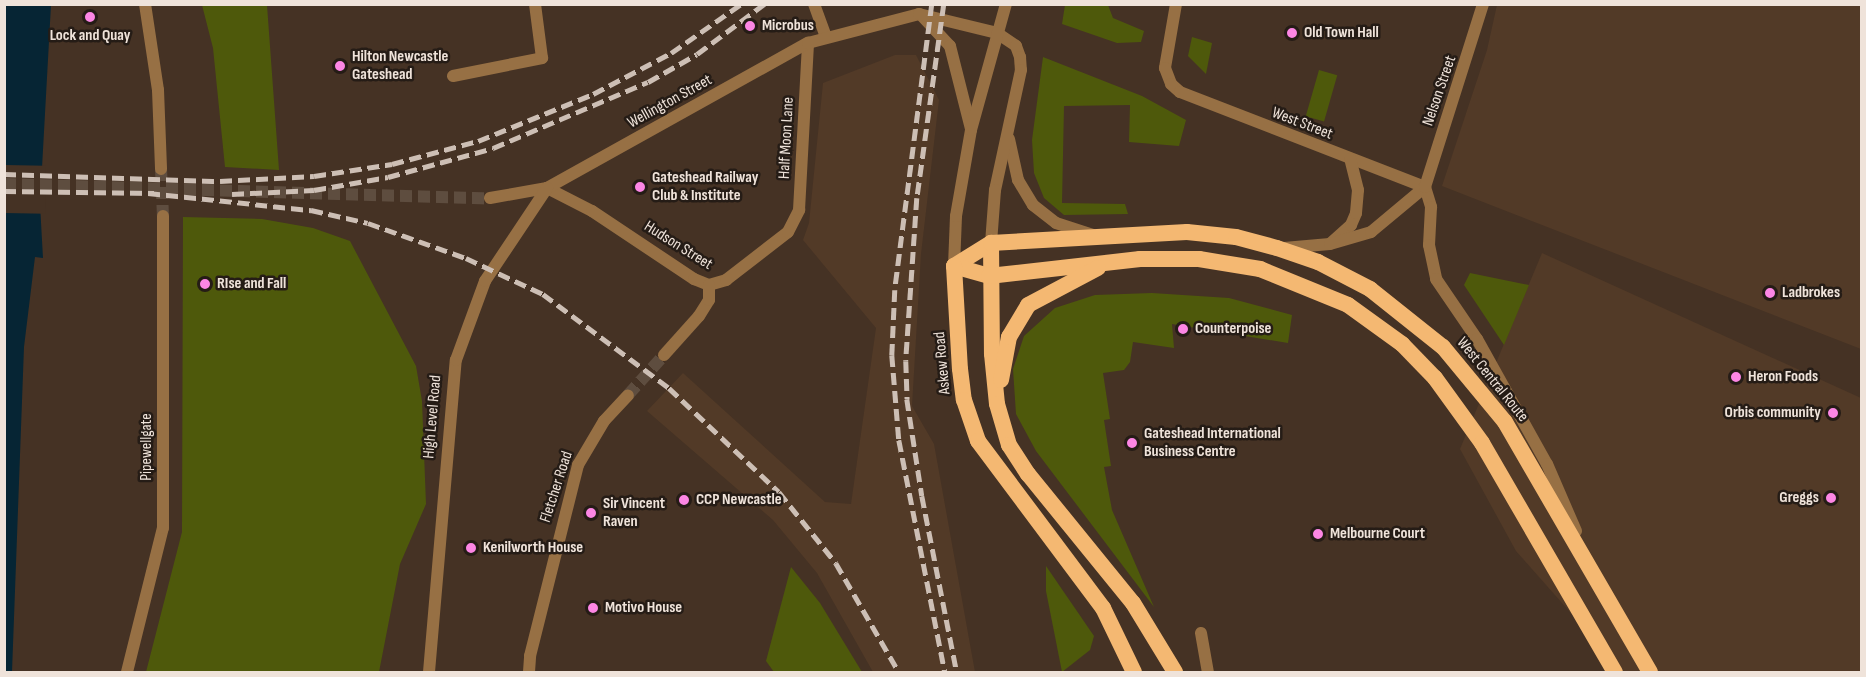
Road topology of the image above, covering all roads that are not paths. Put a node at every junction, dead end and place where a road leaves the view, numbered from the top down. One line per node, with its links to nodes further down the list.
1 (145, 4): 15 (street)
2 (535, 4): 11 (street)
3 (814, 4): 9 (street)
4 (1006, 4): 8 (street, Askew Road)
5 (1176, 4): 14 (street, West Street)
6 (1483, 4): 16 (street, Nelson Street)
7 (919, 9): 8 (street); 9 (street, Wellington Street); 12 (street)
8 (997, 33): 12 (street, Askew Road); 13 (street)
9 (826, 37): 10 (street, Wellington Street)
10 (808, 43): 17 (street, Wellington Street); 20 (street, Half Moon Lane)
11 (453, 76)
12 (971, 130): 26 (street, Askew Road)
13 (1008, 135): 21 (street); 22 (street)
14 (1350, 159): 16 (street, West Street); 23 (street)
15 (161, 169)
16 (1425, 187): 23 (street); 32 (street)
17 (547, 188): 18 (street); 28 (street, Hudson Street); 35 (street, High Level Road)
18 (490, 198)
19 (163, 216): 34 (street, Pipewellgate)
20 (788, 232): 28 (street, Hudson Street)
21 (1093, 236): 22 (highway, West Central Route); 24 (highway, West Central Route)
22 (991, 243): 26 (highway, West Central Route); 27 (highway)
23 (1330, 244): 24 (street)
24 (1277, 248): 32 (highway, West Central Route)
25 (1107, 263): 27 (highway); 31 (highway); 40 (highway)
26 (954, 266): 27 (highway); 37 (highway, Askew Road)
27 (989, 276): 31 (highway)
28 (709, 285): 29 (street)
29 (664, 355)
30 (628, 395): 36 (street, Fletcher Road)
31 (997, 404): 38 (highway)
32 (1597, 582): 41 (highway, West Central Route)
33 (1202, 633): 39 (street)
34 (127, 672)
35 (429, 672)
36 (529, 672)
37 (1134, 672)
38 (1174, 672)
39 (1208, 672)
40 (1615, 672)
41 (1650, 672)

